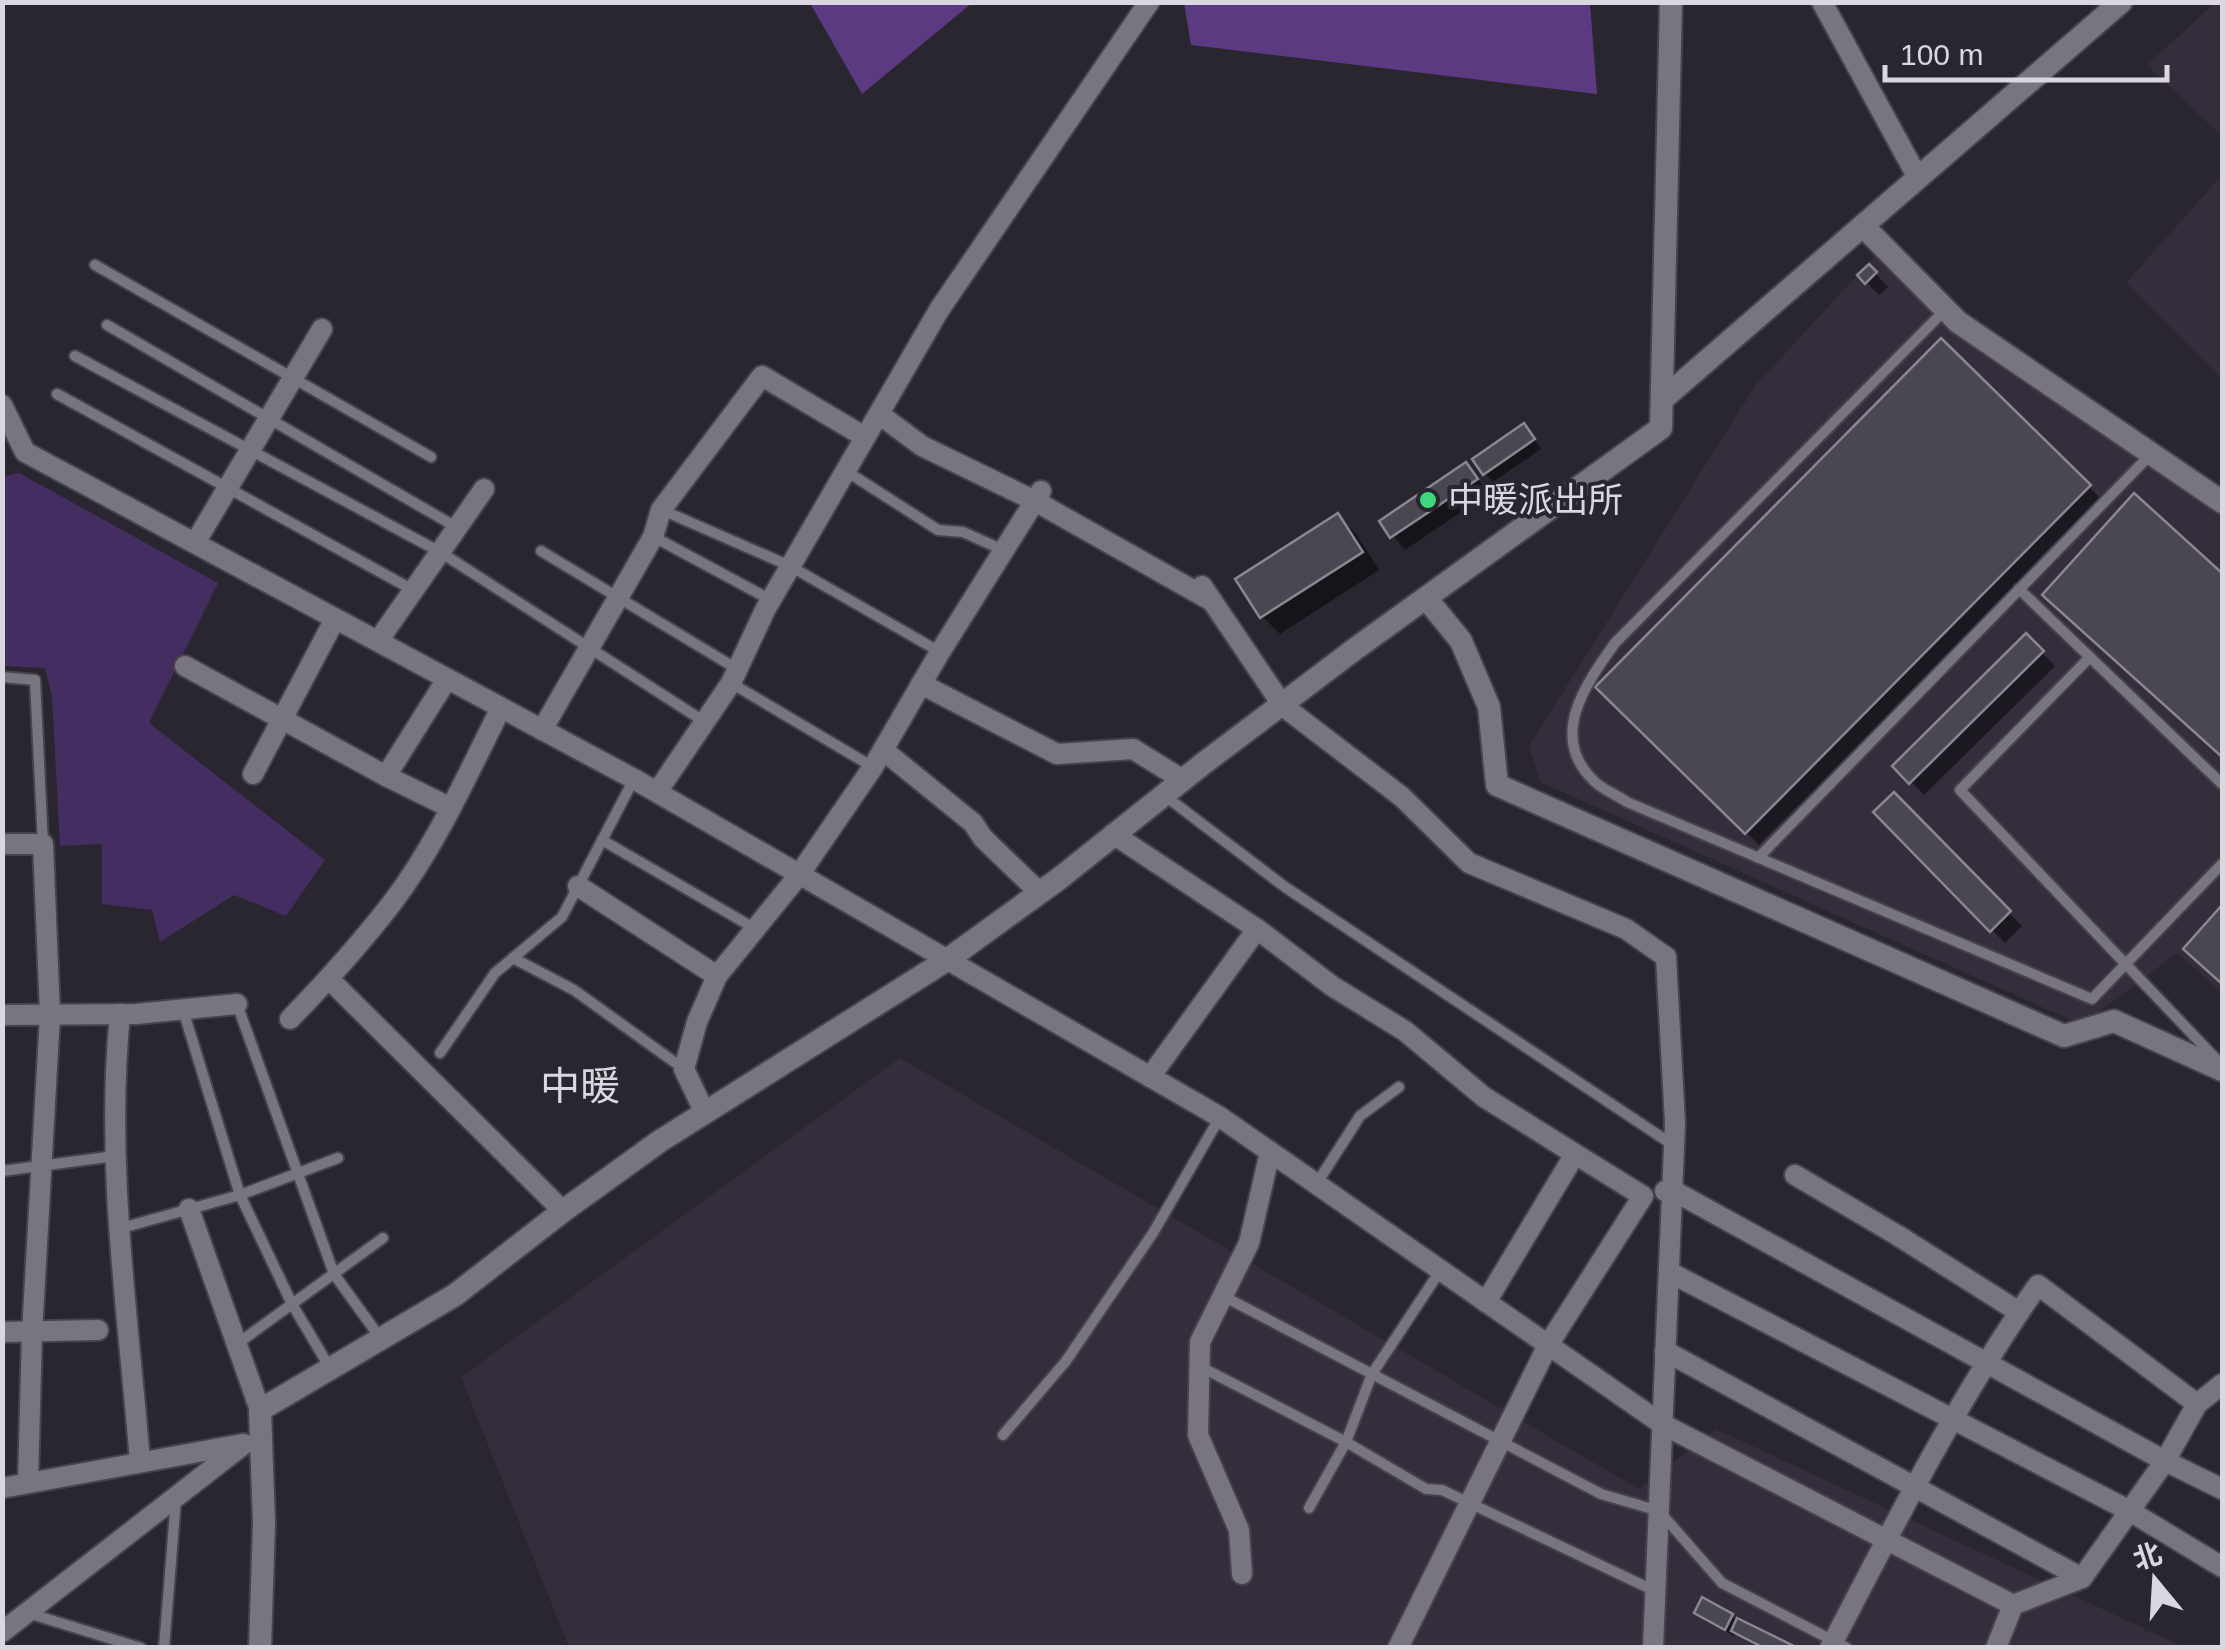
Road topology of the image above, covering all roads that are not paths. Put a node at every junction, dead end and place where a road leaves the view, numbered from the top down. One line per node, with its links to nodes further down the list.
1 (1149, 2): 16 (street)
2 (1671, 2): 14 (street)
3 (1822, 2): 5 (street)
4 (2121, 2): 5 (street)
5 (1918, 178): 6 (street)
6 (1863, 226): 8 (street); 14 (street)
7 (96, 265): 12 (lane)
8 (1946, 309): 21 (street); 70 (lane)
9 (107, 325): 17 (lane)
10 (322, 329): 12 (street)
11 (75, 356): 19 (lane)
12 (292, 378): 17 (street); 23 (lane)
13 (57, 394): 25 (lane)
14 (1664, 398): 39 (street)
15 (2, 405): 20 (street)
16 (878, 414): 18 (street); 27 (street)
17 (269, 418): 19 (street); 30 (lane)
18 (865, 437): 24 (street); 29 (street)
19 (250, 450): 25 (street); 35 (lane)
20 (25, 452): 22 (street); 32 (street)
21 (2151, 453): 28 (street); 38 (lane)
22 (2, 454)
23 (431, 457)
24 (846, 471): 34 (lane); 36 (street)
25 (228, 488): 32 (street); 37 (lane)
26 (484, 490): 30 (street)
27 (1038, 496): 34 (street); 52 (street)
28 (2222, 502)
29 (661, 510): 31 (street); 36 (lane)
30 (457, 528): 35 (street)
31 (653, 537): 40 (street); 41 (lane)
32 (195, 544): 42 (street)
33 (541, 550): 40 (lane)
34 (1004, 550): 45 (street)
35 (440, 552): 37 (street); 44 (lane)
36 (790, 566): 41 (street); 45 (lane)
37 (413, 590): 43 (street)
38 (2019, 590): 46 (lane); 70 (lane)
39 (1426, 598): 52 (street); 89 (street)
40 (617, 599): 44 (street); 48 (lane)
41 (771, 600): 48 (street)
42 (336, 619): 43 (street); 54 (street)
43 (378, 641): 50 (street)
44 (589, 648): 55 (lane); 56 (street)
45 (940, 652): 51 (street)
46 (2090, 657): 62 (lane); 79 (lane)
47 (186, 666): 54 (street)
48 (734, 676): 55 (street); 57 (lane)
49 (2, 677): 69 (lane)
50 (448, 679): 53 (street); 59 (street)
51 (921, 684): 57 (street); 61 (street)
52 (1283, 706): 61 (street); 95 (street)
53 (501, 708): 56 (street); 65 (street)
54 (282, 719): 58 (street); 59 (street)
55 (705, 722): 63 (street)
56 (542, 730): 60 (street)
57 (878, 758): 72 (street); 74 (street)
58 (253, 774)
59 (386, 776): 65 (street)
60 (634, 779): 63 (street); 67 (lane)
61 (1183, 780): 64 (street)
62 (2222, 784)
63 (657, 792): 72 (street)
64 (1163, 794): 66 (street); 95 (lane)
65 (450, 808): 81 (street)
66 (1113, 834): 74 (street); 76 (street)
67 (602, 840): 73 (lane); 75 (lane)
68 (2, 844): 69 (street)
69 (43, 844): 85 (street)
70 (1758, 858): 79 (lane)
71 (2222, 864): 79 (lane)
72 (800, 875): 75 (street); 78 (street)
73 (578, 886): 77 (lane); 80 (street)
74 (1040, 893): 78 (street)
75 (755, 929): 80 (street)
76 (1258, 929): 91 (street); 97 (street)
77 (513, 958): 88 (lane); 90 (lane)
78 (947, 960): 91 (street); 93 (street)
79 (2127, 963): 89 (lane)
80 (717, 976): 90 (street)
81 (328, 980): 87 (street); 109 (street)
82 (236, 1004): 83 (street); 102 (lane)
83 (182, 1009): 84 (street); 106 (lane)
84 (120, 1014): 85 (street); 98 (street)
85 (50, 1015): 86 (street); 100 (street)
86 (2, 1016)
87 (290, 1018)
88 (440, 1053)
89 (2222, 1068)
90 (684, 1069): 93 (street)
91 (1150, 1077): 94 (street)
92 (1400, 1087): 104 (lane)
93 (704, 1113): 109 (street)
94 (1220, 1117): 96 (street); 134 (lane)
95 (1674, 1146): 105 (street)
96 (1270, 1152): 104 (street); 115 (street)
97 (1575, 1154): 107 (street); 116 (street)
98 (115, 1156): 100 (lane); 110 (street)
99 (338, 1158): 102 (lane)
100 (41, 1165): 101 (lane); 121 (street)
101 (2, 1171)
102 (298, 1174): 106 (lane); 114 (lane)
103 (1795, 1175): 118 (street)
104 (1316, 1184): 112 (street)
105 (1672, 1190): 107 (street); 113 (street); 126 (street)
106 (240, 1196): 108 (lane); 117 (lane)
107 (1644, 1196): 124 (street)
108 (189, 1209): 110 (lane); 123 (street)
109 (563, 1211): 122 (street)
110 (117, 1229): 138 (street)
111 (383, 1238): 114 (lane)
112 (1440, 1271): 116 (street); 129 (lane)
113 (1669, 1272): 125 (street); 131 (street)
114 (334, 1274): 117 (lane); 122 (lane)
115 (1223, 1296): 127 (street); 129 (lane)
116 (1486, 1302): 124 (street)
117 (292, 1304): 123 (lane); 128 (lane)
118 (2019, 1312): 126 (street); 130 (street)
119 (98, 1330): 121 (street)
120 (2, 1332): 121 (street)
121 (32, 1332): 139 (street)
122 (381, 1339): 128 (street)
123 (236, 1345): 133 (street)
124 (1548, 1346): 132 (street); 136 (street)
125 (1666, 1350): 132 (street); 140 (street)
126 (1984, 1362): 131 (street); 137 (street)
127 (1200, 1367): 135 (lane); 150 (street)
128 (330, 1369): 133 (street)
129 (1372, 1374): 135 (lane); 136 (lane)
130 (2214, 1395): 137 (street)
131 (1951, 1418): 140 (street); 147 (street)
132 (1662, 1424): 146 (street); 148 (street)
133 (255, 1429): 138 (street); 143 (street); 160 (street)
134 (1003, 1434)
135 (1346, 1442): 144 (lane); 145 (lane)
136 (1500, 1442): 144 (street); 146 (lane)
137 (2166, 1461): 142 (street); 147 (street)
138 (140, 1462): 139 (street)
139 (28, 1482): 141 (street)
140 (1912, 1486): 148 (street); 151 (street)
141 (2, 1488)
142 (2222, 1489)
143 (176, 1496): 154 (street); 159 (lane)
144 (1469, 1504): 152 (lane); 161 (street)
145 (1310, 1508)
146 (1659, 1510): 152 (street); 164 (lane)
147 (2128, 1510): 149 (street); 151 (street)
148 (1886, 1540): 153 (street); 163 (street)
149 (2222, 1567)
150 (1242, 1574)
151 (2082, 1578): 153 (street)
152 (1656, 1591): 162 (street)
153 (2013, 1605): 165 (street)
154 (27, 1612): 155 (street); 156 (lane)
155 (2, 1632)
156 (97, 1634): 157 (lane); 158 (lane)
157 (95, 1648)
158 (142, 1648)
159 (164, 1648)
160 (260, 1648)
161 (1398, 1648)
162 (1653, 1648)
163 (1830, 1648)
164 (1847, 1648)
165 (1996, 1648)

